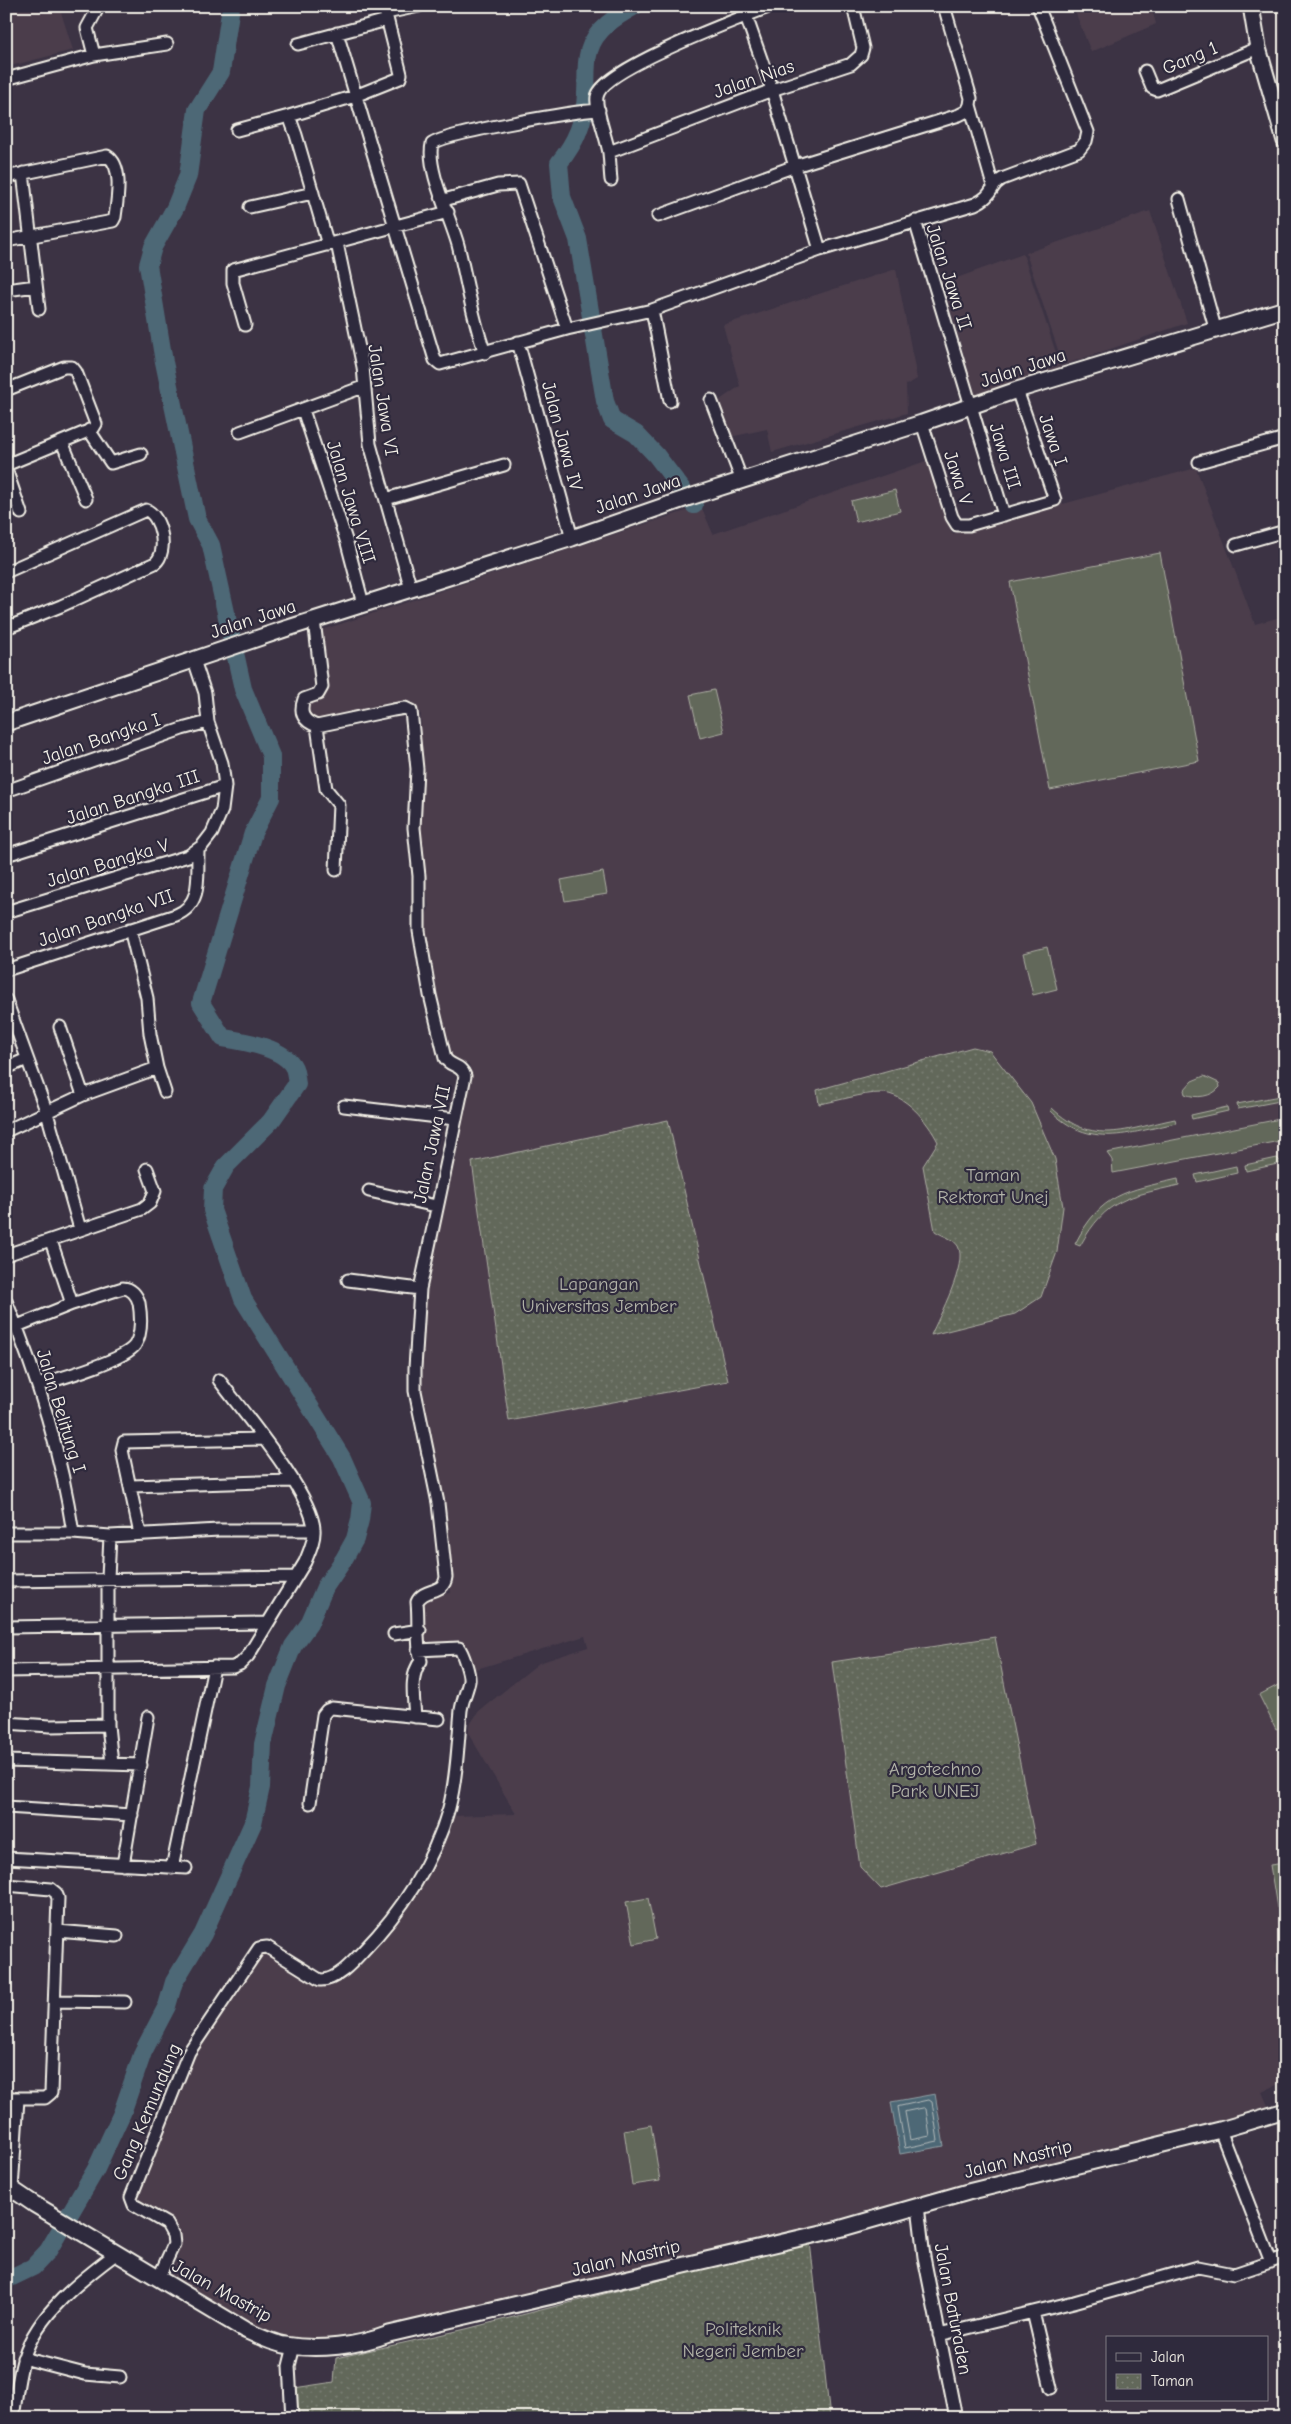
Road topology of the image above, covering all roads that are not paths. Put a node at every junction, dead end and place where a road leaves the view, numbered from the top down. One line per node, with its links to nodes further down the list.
1 (99, 6): 14 (street)
2 (419, 6): 8 (street)
3 (771, 6): 9 (street)
4 (853, 6): 17 (street, Jalan Nias)
5 (944, 6): 19 (street)
6 (1038, 6): 29 (street)
7 (1250, 6): 13 (main road)
8 (386, 13): 10 (street); 18 (street)
9 (746, 16): 17 (street); 20 (street)
10 (337, 33): 12 (street); 18 (street)
11 (168, 44): 14 (street)
12 (298, 44)
13 (1258, 48): 15 (street, Gang 1); 23 (main road)
14 (94, 55): 16 (street)
15 (1145, 71)
16 (6, 79)
17 (772, 90): 24 (street, Jalan Nias); 25 (street)
18 (355, 96): 21 (street); 37 (street)
19 (970, 105): 25 (street); 29 (street)
20 (595, 110): 24 (street); 32 (street)
21 (289, 116): 22 (street); 30 (street, Jalan Jawa VI)
22 (237, 130)
23 (1285, 141)
24 (609, 152): 28 (street)
25 (795, 166): 35 (street); 41 (street)
26 (22, 174): 27 (street); 38 (street); 38 (street)
27 (6, 177)
28 (611, 180)
29 (993, 186): 36 (street)
30 (312, 193): 33 (street); 40 (street, Jalan Jawa VI)
31 (1179, 199): 48 (street)
32 (444, 200): 34 (street); 49 (street)
33 (250, 207)
34 (448, 212): 37 (street); 51 (street)
35 (658, 216)
36 (915, 221): 41 (street, Jalan Jawa II); 57 (street, Jalan Jawa II)
37 (395, 227): 40 (street); 51 (street, Jalan Jawa II)
38 (30, 238): 39 (street); 42 (street)
39 (6, 241)
40 (332, 244): 47 (street); 52 (street, Jalan Jawa VI)
41 (820, 250): 46 (street, Jalan Jawa II)
42 (36, 286): 43 (street); 44 (street)
43 (6, 290)
44 (39, 309)
45 (1285, 309): 48 (main road, Jalan Jawa)
46 (652, 310): 49 (street, Jalan Jawa II); 56 (street)
47 (245, 325)
48 (1215, 328): 54 (main road, Jalan Jawa)
49 (567, 329): 50 (street, Jalan Jawa II)
50 (518, 342): 51 (street, Jalan Jawa II); 75 (street, Jalan Jawa IV)
51 (485, 353)
52 (363, 387): 58 (street); 71 (street, Jalan Jawa VI)
53 (6, 390): 60 (street)
54 (1017, 390): 57 (main road, Jalan Jawa); 73 (street, Jawa I)
55 (711, 400): 69 (street)
56 (670, 401)
57 (972, 406): 59 (main road, Jalan Jawa); 73 (street, Jawa III)
58 (303, 410): 61 (street); 79 (street, Jalan Jawa VIII)
59 (922, 423): 69 (main road, Jalan Jawa); 73 (street, Jawa V)
60 (90, 430): 63 (street); 64 (street)
61 (240, 432)
62 (1285, 438): 65 (street)
63 (62, 442): 66 (street); 70 (street)
64 (142, 454)
65 (1198, 462)
66 (6, 465)
67 (504, 465): 71 (street)
68 (6, 469): 72 (street)
69 (742, 480): 75 (main road, Jalan Jawa)
70 (86, 499)
71 (386, 499): 78 (street, Jalan Jawa VI)
72 (20, 513)
73 (1004, 515)
74 (1285, 531): 76 (street)
75 (572, 538): 78 (main road, Jalan Jawa)
76 (1236, 545)
77 (6, 572): 81 (street)
78 (411, 589): 79 (main road, Jalan Jawa)
79 (363, 604): 80 (main road, Jalan Jawa)
80 (314, 620): 82 (main road, Jalan Jawa); 85 (street)
81 (6, 628)
82 (200, 658): 83 (street); 84 (main road, Jalan Jawa)
83 (208, 722): 86 (street); 87 (street, Jalan Bangka I)
84 (6, 723)
85 (317, 726): 91 (street); 104 (street, Jalan Jawa VII)
86 (224, 786): 88 (street, Jalan Bangka III); 90 (street, Jalan Bangka III)
87 (6, 791)
88 (212, 833): 89 (street, Jalan Bangka V)
89 (198, 850): 92 (street, Jalan Bangka V); 93 (street, Jalan Bangka VII)
90 (6, 856)
91 (336, 870)
92 (6, 912)
93 (130, 929): 94 (street, Jalan Bangka VII); 99 (street)
94 (6, 970)
95 (6, 1000): 97 (street)
96 (60, 1027): 101 (street)
97 (27, 1059): 98 (street); 103 (street)
98 (6, 1068)
99 (157, 1068): 100 (street); 101 (street)
100 (166, 1092)
101 (83, 1095): 103 (street)
102 (344, 1106): 104 (street)
103 (47, 1113): 105 (street); 109 (street)
104 (455, 1119): 108 (street, Jalan Jawa VII)
105 (6, 1131)
106 (147, 1169): 109 (street)
107 (369, 1191): 108 (street)
108 (436, 1206): 113 (street, Jalan Jawa VII)
109 (80, 1230): 110 (street)
110 (51, 1241): 111 (street); 115 (street)
111 (6, 1255)
112 (348, 1280): 113 (street)
113 (420, 1289): 133 (street, Jalan Jawa VII)
114 (6, 1302): 116 (street, Jalan Belitung I)
115 (72, 1304): 116 (street); 118 (street)
116 (17, 1326): 118 (street, Jalan Belitung I)
117 (219, 1380): 119 (street)
118 (38, 1386): 124 (street, Jalan Belitung I)
119 (264, 1439): 120 (street); 121 (street)
120 (292, 1481): 121 (street); 122 (street)
121 (131, 1486): 125 (street)
122 (314, 1530): 125 (street); 127 (street)
123 (6, 1533): 124 (street)
124 (73, 1533): 126 (street)
125 (140, 1534): 126 (street)
126 (110, 1536): 128 (street)
127 (296, 1577): 128 (street); 130 (street)
128 (108, 1578): 129 (street); 131 (street)
129 (6, 1581)
130 (268, 1623): 131 (street); 136 (street)
131 (108, 1624): 132 (street); 137 (street)
132 (6, 1627)
133 (420, 1630): 134 (street); 135 (street, Jalan Jawa VII)
134 (394, 1634)
135 (418, 1650): 140 (street, Jalan Jawa VII); 167 (street, Gang Kemundung)
136 (214, 1667): 137 (street); 152 (street)
137 (108, 1670): 138 (street); 143 (street)
138 (6, 1671)
139 (148, 1717): 146 (street)
140 (415, 1717): 141 (street); 147 (street)
141 (439, 1719)
142 (6, 1723): 143 (street)
143 (108, 1725): 145 (street)
144 (6, 1761): 145 (street)
145 (112, 1764): 146 (street)
146 (141, 1765): 149 (street)
147 (310, 1803)
148 (6, 1807): 149 (street)
149 (132, 1815): 151 (street)
150 (6, 1858): 151 (street)
151 (123, 1864): 152 (street)
152 (172, 1868): 153 (street)
153 (186, 1868)
154 (6, 1885): 155 (street)
155 (57, 1931): 156 (street); 157 (street)
156 (117, 1936)
157 (55, 2001): 158 (street); 159 (street)
158 (125, 2002)
159 (12, 2098): 162 (street)
160 (1285, 2111): 161 (main road, Jalan Mastrip)
161 (1220, 2130): 163 (main road, Jalan Mastrip); 166 (street)
162 (9, 2187): 164 (main road, Jalan Mastrip)
163 (918, 2206): 169 (street, Jalan Baturaden); 170 (main road, Jalan Mastrip)
164 (117, 2253): 167 (main road, Jalan Mastrip); 171 (street)
165 (1285, 2258): 166 (street)
166 (1271, 2262): 168 (street)
167 (160, 2274): 170 (main road, Jalan Mastrip)
168 (1033, 2312): 169 (street); 173 (street)
169 (939, 2335): 176 (street, Jalan Baturaden)
170 (294, 2346): 175 (street)
171 (24, 2358): 172 (street); 174 (street)
172 (120, 2377)
173 (1052, 2388)
174 (13, 2418)
175 (292, 2418)
176 (956, 2418)

